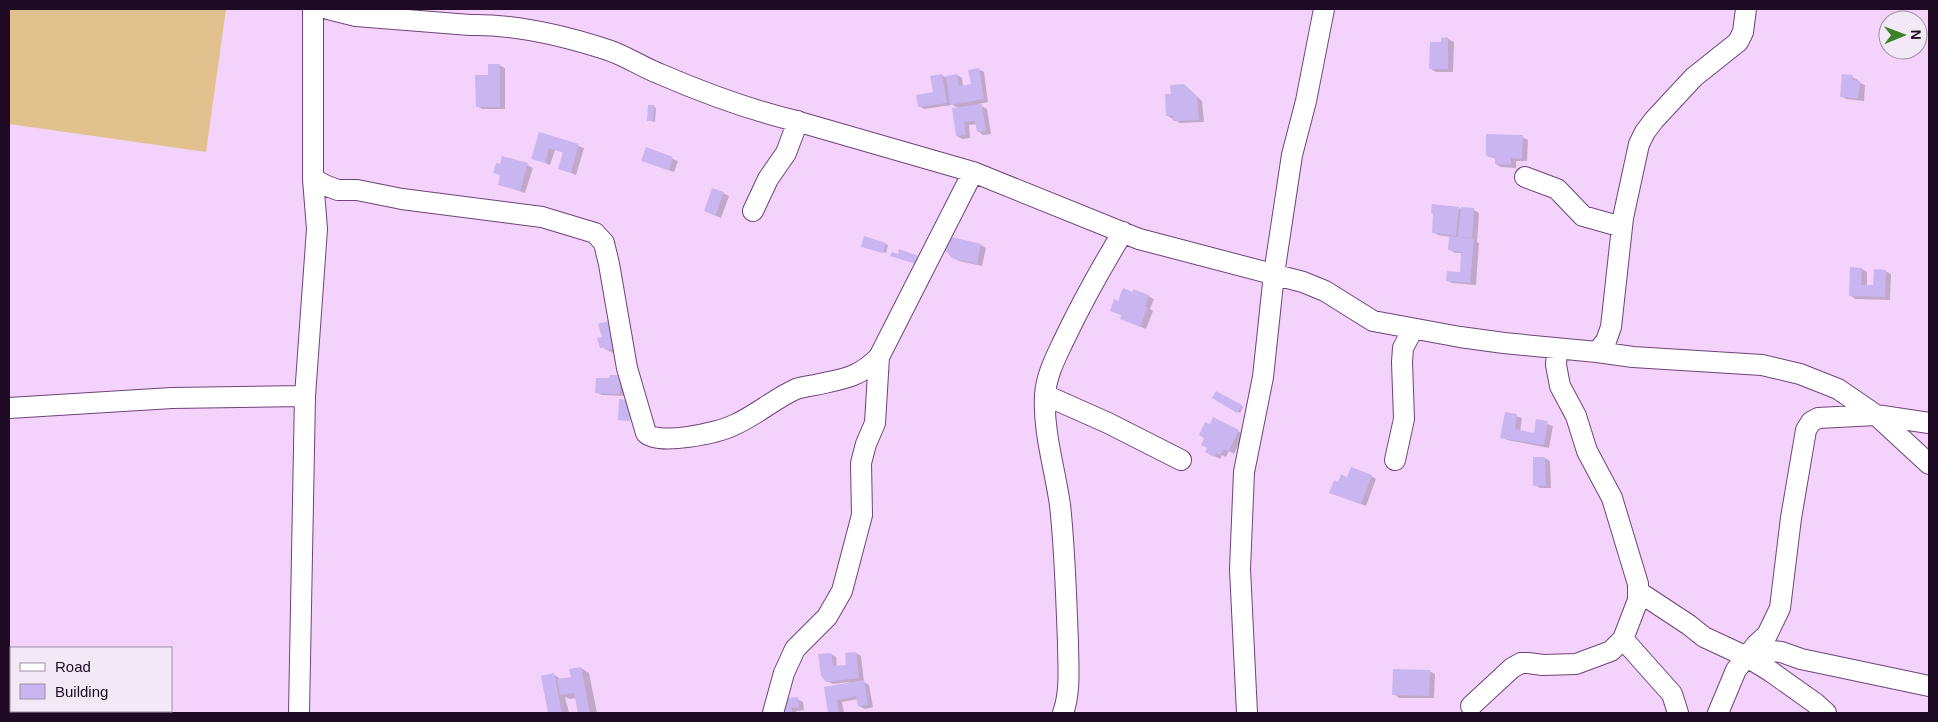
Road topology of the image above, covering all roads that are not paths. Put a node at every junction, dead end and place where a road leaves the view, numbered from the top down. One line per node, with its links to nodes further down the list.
1 (313, 9): 8 (street)
2 (328, 9): 5 (street)
3 (1324, 9): 12 (street)
4 (1746, 9): 10 (street)
5 (798, 121): 6 (street); 9 (street)
6 (973, 172): 11 (street); 16 (street)
7 (1525, 177): 10 (street)
8 (313, 179): 16 (street); 18 (street)
9 (753, 211)
10 (1622, 227): 15 (street)
11 (1123, 232): 12 (street); 17 (street)
12 (1274, 274): 13 (street); 33 (street)
13 (1413, 329): 14 (street); 23 (street)
14 (1557, 349): 15 (street); 25 (street)
15 (1597, 352): 20 (street)
16 (879, 357): 31 (street)
17 (1045, 395): 22 (street); 32 (street)
18 (305, 396): 19 (street); 30 (street)
19 (9, 408)
20 (1876, 416): 21 (street); 24 (street); 27 (street)
21 (1929, 423)
22 (1181, 460)
23 (1396, 460)
24 (1929, 464)
25 (1639, 592): 26 (street); 27 (street)
26 (1624, 639): 29 (street); 34 (street)
27 (1750, 653): 28 (street); 35 (street); 36 (street)
28 (1929, 686)
29 (1471, 706)
30 (299, 713)
31 (773, 713)
32 (1063, 713)
33 (1247, 713)
34 (1678, 713)
35 (1718, 713)
36 (1826, 713)

